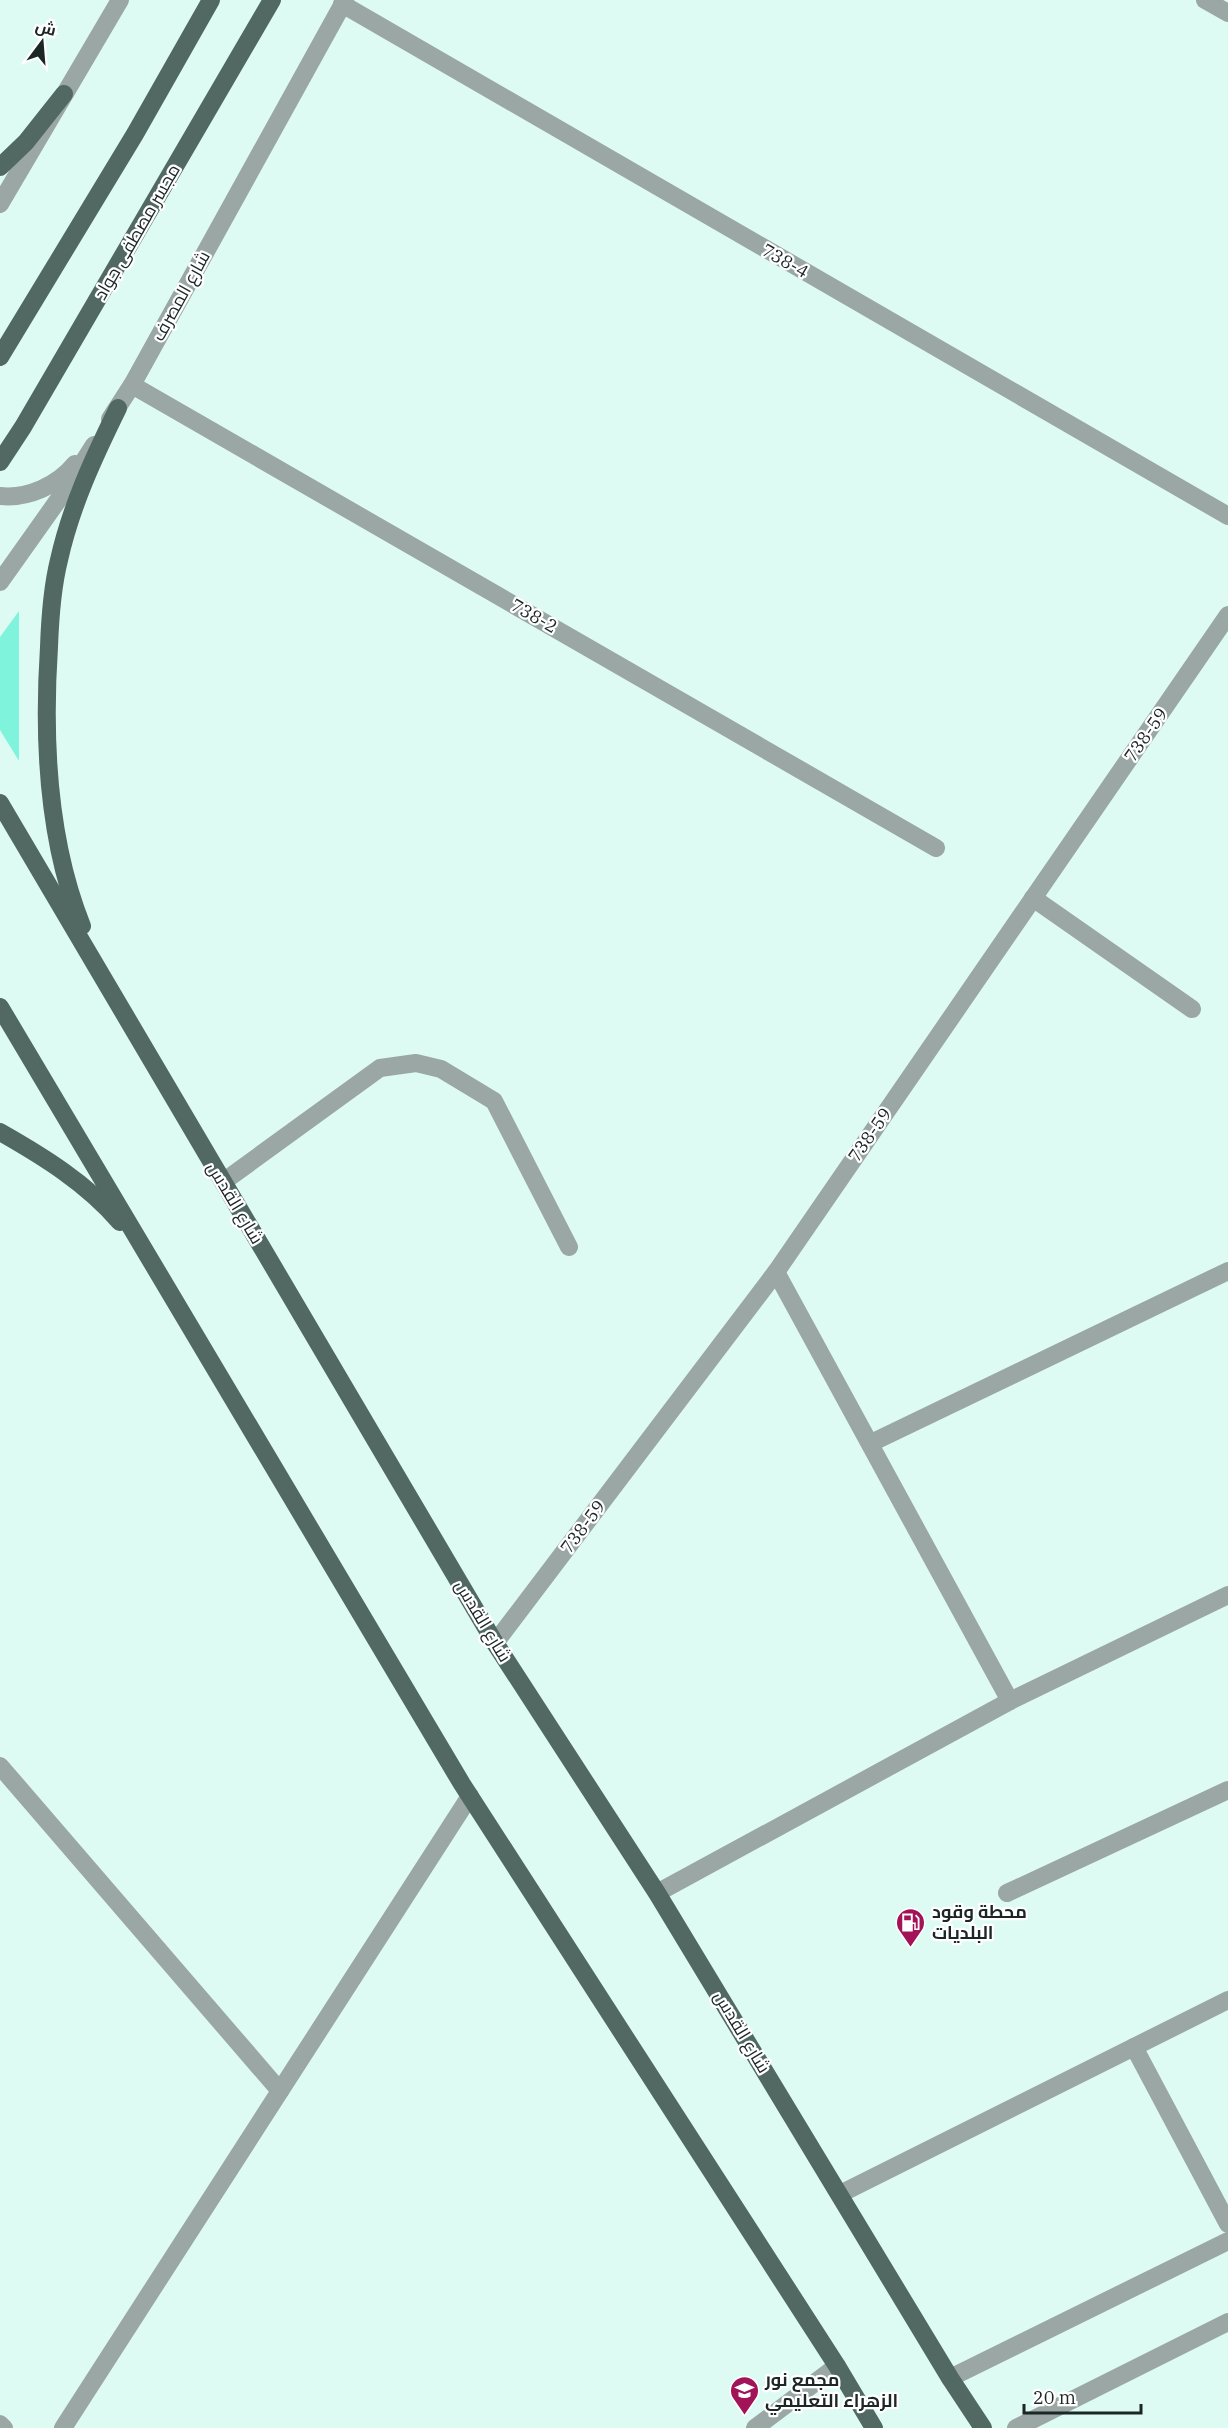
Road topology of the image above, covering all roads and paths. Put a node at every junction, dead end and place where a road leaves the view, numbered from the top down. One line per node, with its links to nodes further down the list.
1 (120, 0): 7 (street)
2 (211, 0): 10 (main road)
3 (1205, 0): 6 (street)
4 (343, 2): 11 (street, شارع المصرف); 16 (street, 738-4)
5 (270, 3): 14 (main road, مجسر مصطفى جواد)
6 (1228, 13)
7 (64, 94): 8 (main road); 9 (street)
8 (0, 167)
9 (0, 204)
10 (0, 357)
11 (132, 385): 12 (street, شارع المصرف); 20 (street, 738-2)
12 (118, 408): 13 (street, شارع المصرف); 22 (main road)
13 (101, 434): 15 (street); 17 (street, شارع المصرف)
14 (0, 462)
15 (0, 496)
16 (1228, 516)
17 (0, 582)
18 (1228, 616): 21 (street, 738-59)
19 (0, 804): 22 (main road, شارع القدس)
20 (936, 848)
21 (1033, 898): 24 (street); 30 (street, 738-59)
22 (102, 977): 26 (main road, شارع القدس)
23 (0, 1007): 28 (main road)
24 (1192, 1009)
25 (0, 1132): 28 (main road)
26 (223, 1182): 27 (street); 33 (main road, شارع القدس)
27 (569, 1247)
28 (153, 1264): 37 (main road)
29 (1228, 1271): 31 (street)
30 (776, 1272): 31 (street); 33 (street, 738-59)
31 (871, 1443): 34 (street)
32 (1228, 1595): 34 (street)
33 (495, 1642): 38 (main road, شارع القدس)
34 (1010, 1701): 38 (street)
35 (0, 1766): 42 (street)
36 (1228, 1790): 39 (street)
37 (470, 1796): 42 (street); 47 (main road)
38 (657, 1893): 43 (main road, شارع القدس)
39 (1007, 1893)
40 (1228, 2000): 41 (street)
41 (1134, 2047): 43 (street); 44 (street)
42 (280, 2091): 51 (street)
43 (840, 2194): 48 (main road, شارع القدس)
44 (1228, 2223)
45 (1228, 2241): 48 (street)
46 (1228, 2322): 55 (street)
47 (837, 2366): 52 (street); 53 (main road)
48 (950, 2378): 54 (main road, شارع القدس)
49 (0, 2424): 50 (street)
50 (4, 2428)
51 (63, 2428)
52 (755, 2428)
53 (874, 2428)
54 (983, 2428)
55 (1016, 2428)

